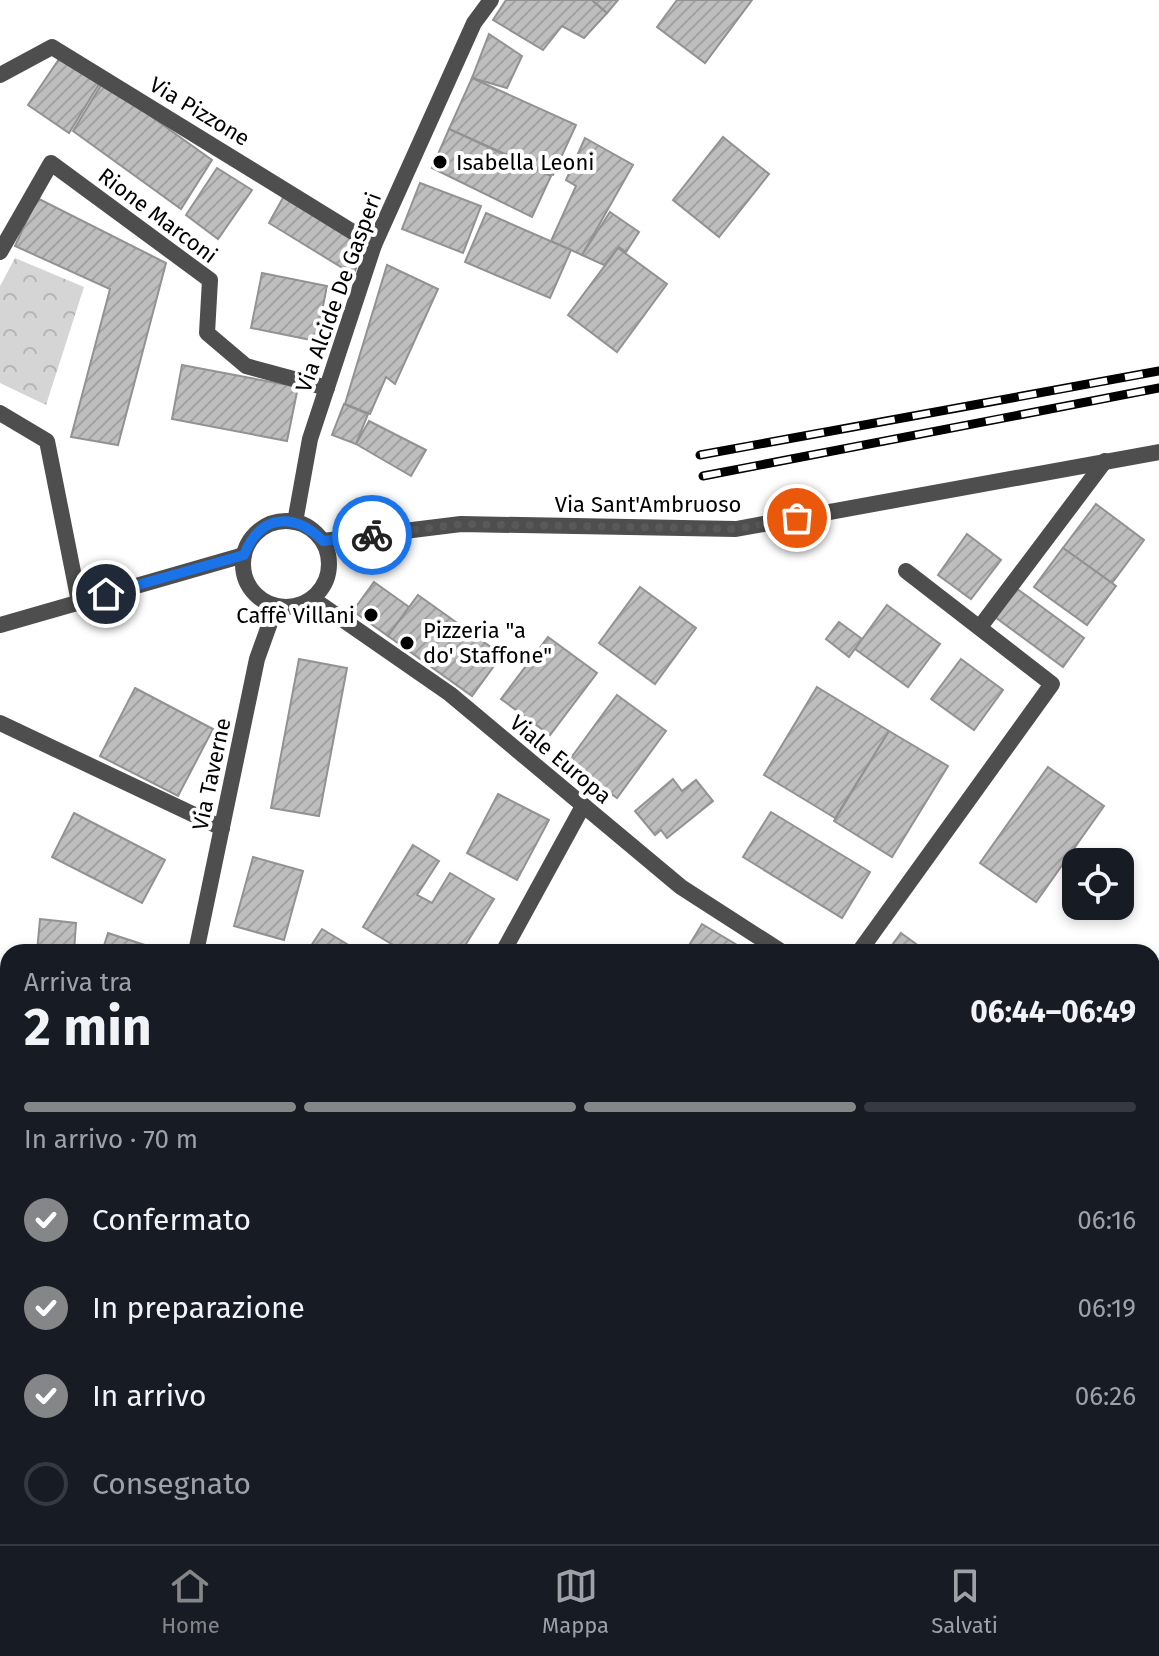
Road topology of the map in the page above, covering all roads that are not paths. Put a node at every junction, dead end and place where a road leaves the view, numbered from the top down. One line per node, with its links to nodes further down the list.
1 (491, 0): 3 (street, Via Alcide De Gasperi)
2 (0, 75): 3 (street, Via Pizzone)
3 (374, 245): 5 (street, Via Alcide De Gasperi)
4 (0, 252): 5 (street, Rione Marconi)
5 (327, 388): 9 (street, Via Alcide De Gasperi)
6 (0, 413): 14 (street)
7 (1159, 452): 8 (street, Via Sant'Ambruoso)
8 (1105, 461): 10 (street, Via Sant'Ambruoso); 17 (street)
9 (295, 522): 10 (street); 11 (street)
10 (323, 541): 13 (street)
11 (244, 555): 14 (street); 15 (street)
12 (906, 571): 17 (street)
13 (313, 599): 15 (street); 19 (street, Viale Europa)
14 (79, 602): 16 (street)
15 (276, 606): 20 (street, Via Taverne)
16 (0, 625)
17 (980, 627): 24 (street)
18 (0, 723): 20 (street)
19 (583, 806): 22 (street); 23 (street, Viale Europa)
20 (222, 828): 21 (street, Via Taverne)
21 (198, 944)
22 (507, 944)
23 (770, 944)
24 (865, 944)

